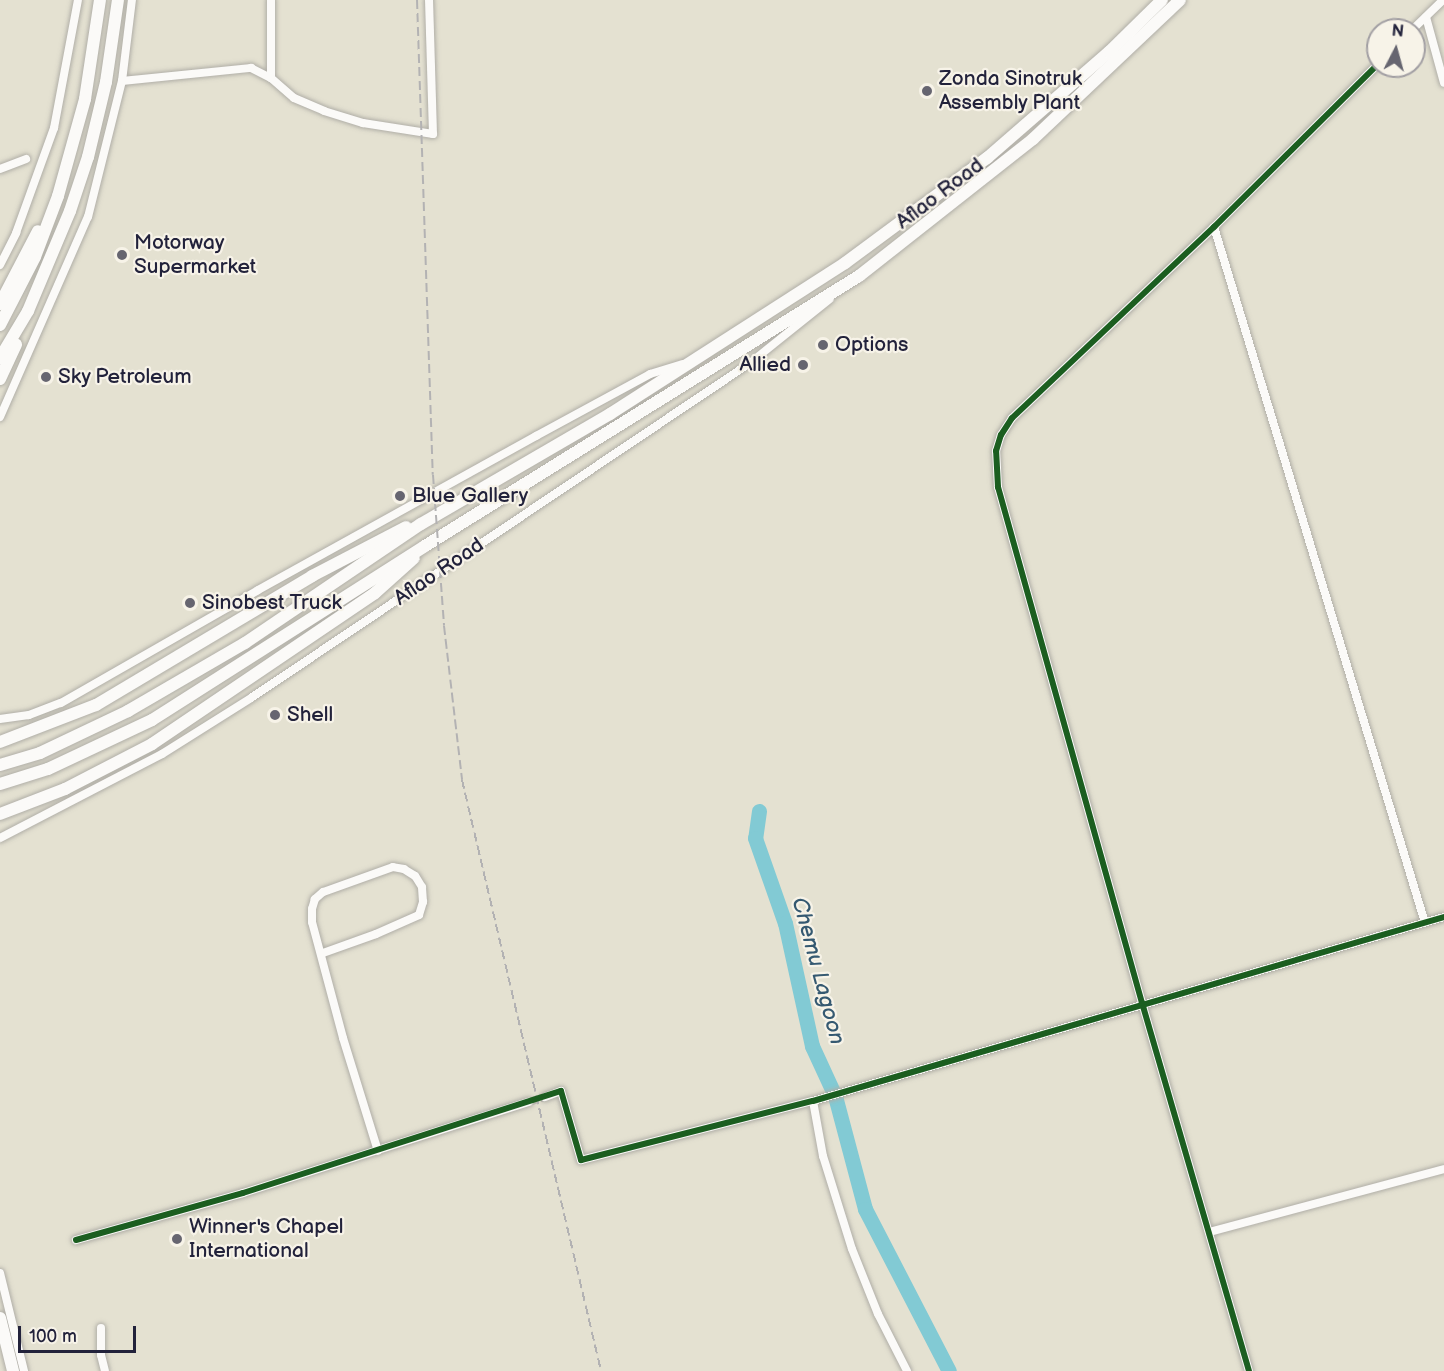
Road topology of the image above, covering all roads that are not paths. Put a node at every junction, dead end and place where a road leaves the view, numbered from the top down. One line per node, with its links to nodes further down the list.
1 (78, 0): 19 (street)
2 (100, 0): 17 (highway)
3 (118, 0): 22 (highway)
4 (132, 0): 13 (street)
5 (271, 0): 12 (street)
6 (429, 0): 12 (street)
7 (1162, 0): 25 (highway, Aflao Road)
8 (1180, 0): 20 (highway, Aflao Road)
9 (1443, 0): 10 (street)
10 (1426, 17): 14 (street)
11 (1366, 76): 18 (street)
12 (272, 78): 13 (street)
13 (122, 81): 27 (street)
14 (1444, 83)
15 (26, 159): 16 (street)
16 (0, 169)
17 (58, 196): 21 (highway); 23 (highway)
18 (1214, 227): 39 (street); 41 (street)
19 (0, 265)
20 (859, 276): 29 (highway, Aflao Road); 37 (street, Aflao Road)
21 (0, 304)
22 (28, 311): 24 (highway); 26 (highway)
23 (0, 325)
24 (0, 358)
25 (694, 360): 28 (highway, Aflao Road); 30 (street, Aflao Road)
26 (0, 379)
27 (0, 417)
28 (422, 524): 31 (highway); 34 (highway, Aflao Road)
29 (425, 546): 35 (highway, Aflao Road); 36 (highway)
30 (0, 719)
31 (34, 730): 32 (highway); 33 (highway)
32 (0, 734)
33 (0, 742)
34 (0, 765)
35 (0, 784)
36 (0, 813)
37 (0, 838)
38 (1444, 917): 39 (street)
39 (1425, 922): 41 (street)
40 (322, 953): 40 (street); 45 (street)
41 (1142, 1004): 43 (street); 47 (street)
42 (545, 1096): 43 (street)
43 (813, 1101): 55 (street)
44 (529, 1102): 45 (street)
45 (378, 1151): 48 (street)
46 (1444, 1168): 47 (street)
47 (1209, 1232): 56 (street)
48 (76, 1240)
49 (0, 1273): 53 (street)
50 (0, 1318): 52 (highway)
51 (101, 1328): 54 (street)
52 (13, 1371)
53 (24, 1371)
54 (105, 1371)
55 (907, 1371)
56 (1249, 1371)

